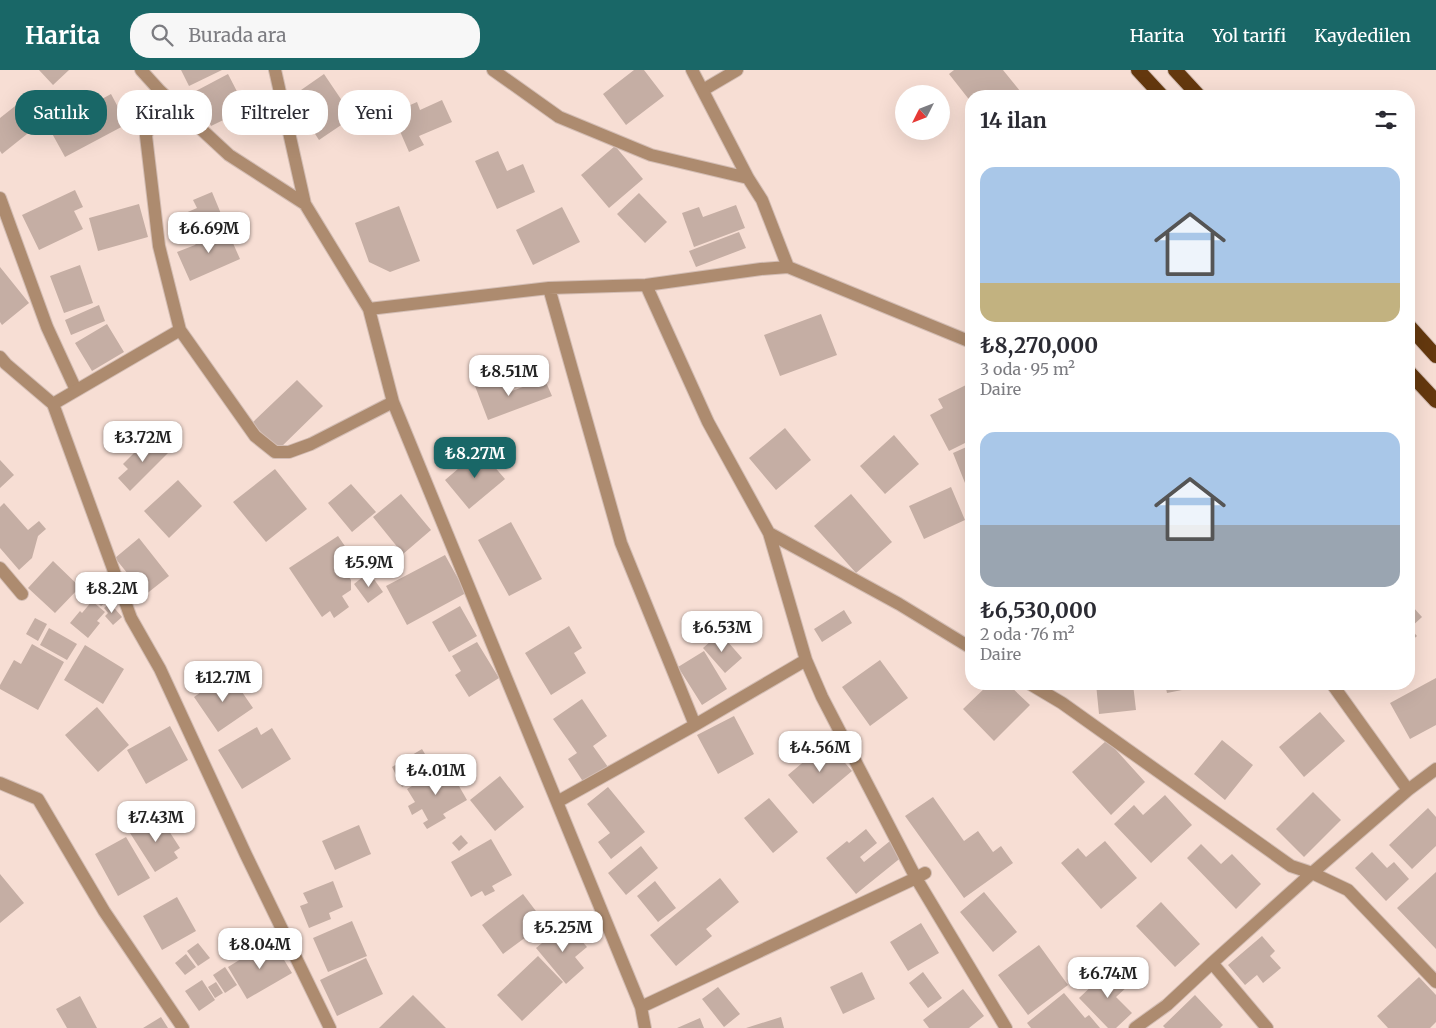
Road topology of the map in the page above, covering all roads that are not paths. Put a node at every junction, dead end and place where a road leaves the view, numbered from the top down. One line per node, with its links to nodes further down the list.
1 (141, 70): 8 (street)
2 (275, 70): 16 (street)
3 (493, 70): 14 (street)
4 (692, 70): 9 (street)
5 (737, 70): 9 (street)
6 (1138, 70): 10 (highway)
7 (1175, 70): 11 (highway)
8 (159, 90)
9 (703, 90): 14 (street)
10 (1156, 90)
11 (1193, 90)
12 (146, 135): 21 (street)
13 (207, 135): 16 (street)
14 (748, 178): 17 (street)
15 (0, 198): 27 (street)
16 (305, 204): 20 (street)
17 (788, 268): 18 (street); 23 (street)
18 (646, 286): 19 (street); 31 (street)
19 (549, 288): 20 (street); 38 (street)
20 (369, 309): 29 (street)
21 (180, 330): 27 (street); 29 (street)
22 (1415, 333): 24 (highway)
23 (965, 340)
24 (1436, 356)
25 (2, 364): 30 (street)
26 (1415, 378): 28 (highway)
27 (76, 390): 30 (street)
28 (1436, 401)
29 (393, 402): 42 (street)
30 (53, 404): 49 (street)
31 (769, 532): 34 (street); 35 (street)
32 (0, 568): 33 (street)
33 (22, 594)
34 (965, 644)
35 (806, 660): 38 (street); 44 (street)
36 (1040, 690): 43 (street)
37 (1336, 690): 41 (street)
38 (696, 725): 42 (street)
39 (1436, 770): 41 (street)
40 (0, 784): 48 (street)
41 (1408, 790): 43 (street)
42 (556, 802): 47 (street)
43 (1312, 873): 45 (street); 46 (street)
44 (920, 876): 47 (street); 51 (street)
45 (1212, 963): 52 (street); 53 (street)
46 (1436, 982)
47 (641, 1008): 50 (street)
48 (183, 1028)
49 (330, 1028)
50 (645, 1028)
51 (1006, 1028)
52 (1135, 1028)
53 (1267, 1028)

